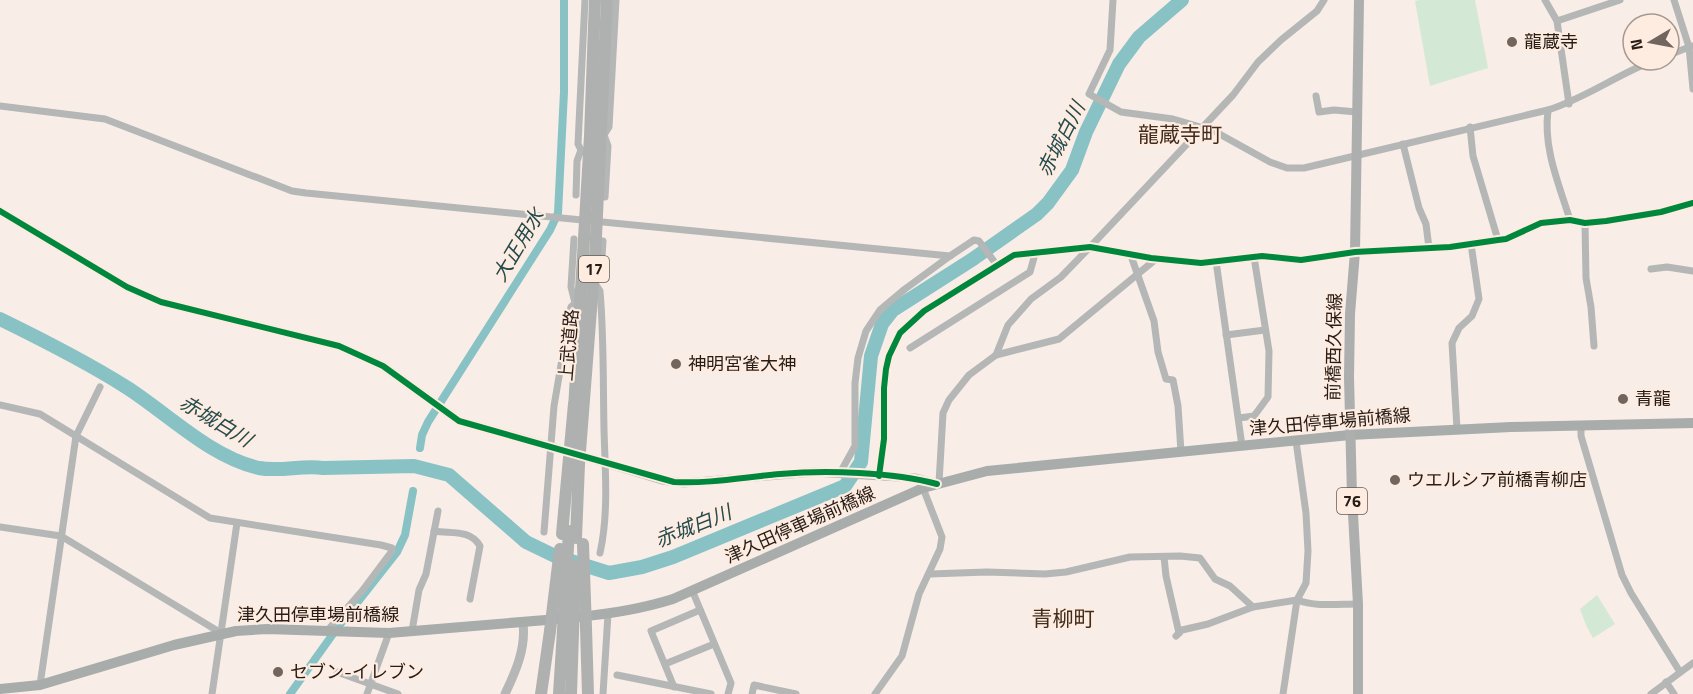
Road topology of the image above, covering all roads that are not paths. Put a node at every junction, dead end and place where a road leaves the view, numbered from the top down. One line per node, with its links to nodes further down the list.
1 (585, 0): 25 (street)
2 (595, 0): 23 (highway, 上武道路 / 17)
3 (607, 0): 23 (highway, 上武道路 / 17)
4 (616, 0): 23 (street)
5 (1113, 0): 22 (street)
6 (1324, 0): 22 (street)
7 (1359, 0): 20 (main road, 前橋西久保線 / 76)
8 (1545, 0): 12 (street)
9 (1620, 0): 11 (street)
10 (1674, 0): 13 (street)
11 (1600, 3): 12 (street)
12 (1557, 21): 17 (street)
13 (1691, 46): 15 (street)
14 (1628, 72): 17 (street)
15 (1693, 89)
16 (1316, 96): 20 (street)
17 (1569, 104): 19 (street)
18 (0, 106): 31 (street)
19 (1548, 111): 21 (street); 32 (street)
20 (1357, 112): 26 (main road, 前橋西久保線 / 76)
21 (1470, 127): 24 (street); 35 (street)
22 (1200, 128): 26 (street); 38 (street)
23 (598, 136): 25 (highway, 上武道路 / 17); 28 (street); 31 (highway, 上武道路 / 17)
24 (1403, 144): 26 (street); 39 (street)
25 (585, 151): 27 (street); 31 (highway, 上武道路 / 17)
26 (1356, 155): 40 (main road, 前橋西久保線 / 76)
27 (576, 195)
28 (605, 196)
29 (1693, 203): 33 (street)
30 (0, 211): 68 (street)
31 (591, 220): 43 (street); 51 (highway, 上武道路 / 17)
32 (1570, 220): 33 (street); 35 (street)
33 (1585, 223): 55 (street)
34 (574, 239): 52 (street)
35 (1498, 240): 37 (street)
36 (603, 241): 51 (street)
37 (1471, 244): 39 (street); 63 (street)
38 (1090, 247): 41 (street); 42 (street); 57 (street)
39 (1429, 248): 40 (street)
40 (1355, 252): 44 (street); 64 (main road, 前橋西久保線 / 76)
41 (1035, 254): 47 (street); 56 (street)
42 (1130, 254): 45 (street); 50 (street)
43 (950, 256): 47 (street); 72 (street)
44 (1254, 257): 46 (street); 53 (street)
45 (1156, 259): 46 (street); 50 (street)
46 (1216, 261): 54 (street)
47 (995, 264): 73 (street)
48 (1651, 269): 49 (street)
49 (1693, 272)
50 (1138, 274): 57 (street); 69 (street)
51 (588, 281): 52 (highway, 上武道路 / 17); 71 (street); 82 (highway, 上武道路 / 17)
52 (578, 301): 68 (street); 82 (highway, 上武道路 / 17)
53 (1265, 330): 54 (street); 60 (street)
54 (1226, 335): 60 (street)
55 (1594, 346)
56 (910, 348)
57 (996, 355): 74 (street)
58 (100, 387): 65 (street)
59 (0, 405): 65 (street)
60 (1239, 417): 67 (street)
61 (1693, 423): 62 (main road, 津久田停車場前橋線)
62 (1581, 425): 63 (main road, 津久田停車場前橋線); 103 (street)
63 (1457, 429): 64 (main road, 津久田停車場前橋線)
64 (1350, 435): 66 (main road, 津久田停車場前橋線); 89 (main road, 前橋西久保線 / 76)
65 (76, 436): 77 (street); 81 (street)
66 (1296, 441): 67 (main road, 津久田停車場前橋線); 88 (street)
67 (1242, 446): 69 (main road, 津久田停車場前橋線)
68 (554, 448): 80 (street)
69 (1180, 452): 74 (main road, 津久田停車場前橋線)
70 (593, 459): 71 (street)
71 (605, 462): 72 (street); 83 (street)
72 (840, 473): 73 (street)
73 (876, 476): 74 (street)
74 (938, 484): 75 (main road, 津久田停車場前橋線)
75 (923, 488): 85 (street); 86 (main road, 津久田停車場前橋線)
76 (438, 511): 79 (street)
77 (237, 523): 96 (street); 97 (street)
78 (0, 527): 81 (street)
79 (434, 531): 87 (street); 94 (street)
80 (544, 532)
81 (61, 536): 97 (street); 108 (street)
82 (572, 537): 95 (highway, 上武道路 / 17, bridge); 114 (highway, 17, bridge); 117 (highway, 17, bridge)
83 (600, 553)
84 (1164, 557): 85 (street); 90 (street); 90 (street)
85 (930, 573): 123 (street)
86 (692, 590): 91 (street); 92 (main road, 津久田停車場前橋線)
87 (470, 599)
88 (1297, 600): 89 (street); 90 (street); 124 (street)
89 (1358, 604): 125 (main road, 前橋西久保線 / 76)
90 (1253, 607)
91 (700, 610): 99 (street); 101 (street)
92 (608, 614): 93 (main road, 津久田停車場前橋線); 118 (street)
93 (523, 623): 94 (main road, 津久田停車場前橋線); 113 (street)
94 (412, 631): 98 (main road, 津久田停車場前橋線)
95 (568, 631): 115 (highway, 上武道路 / 17); 116 (highway, 上武道路 / 17)
96 (327, 632): 97 (main road, 津久田停車場前橋線); 98 (main road, 津久田停車場前橋線)
97 (221, 633): 108 (main road, 津久田停車場前橋線); 110 (street)
98 (389, 633): 106 (street)
99 (714, 644): 101 (street); 120 (street)
100 (1693, 663): 103 (street)
101 (665, 664): 107 (street)
102 (337, 672): 106 (street)
103 (1680, 672): 105 (street)
104 (616, 675): 107 (street)
105 (1666, 682): 126 (street); 127 (street)
106 (371, 684): 111 (street); 112 (street)
107 (674, 687): 119 (street)
108 (38, 688): 109 (main road, 津久田停車場前橋線)
109 (0, 689)
110 (212, 694)
111 (367, 694)
112 (398, 694)
113 (505, 694)
114 (541, 694)
115 (559, 694)
116 (571, 694)
117 (588, 694)
118 (603, 694)
119 (711, 694)
120 (728, 694)
121 (752, 694): 122 (street)
122 (796, 694)
123 (875, 694)
124 (1283, 694)
125 (1358, 694)
126 (1651, 694)
127 (1674, 694)

